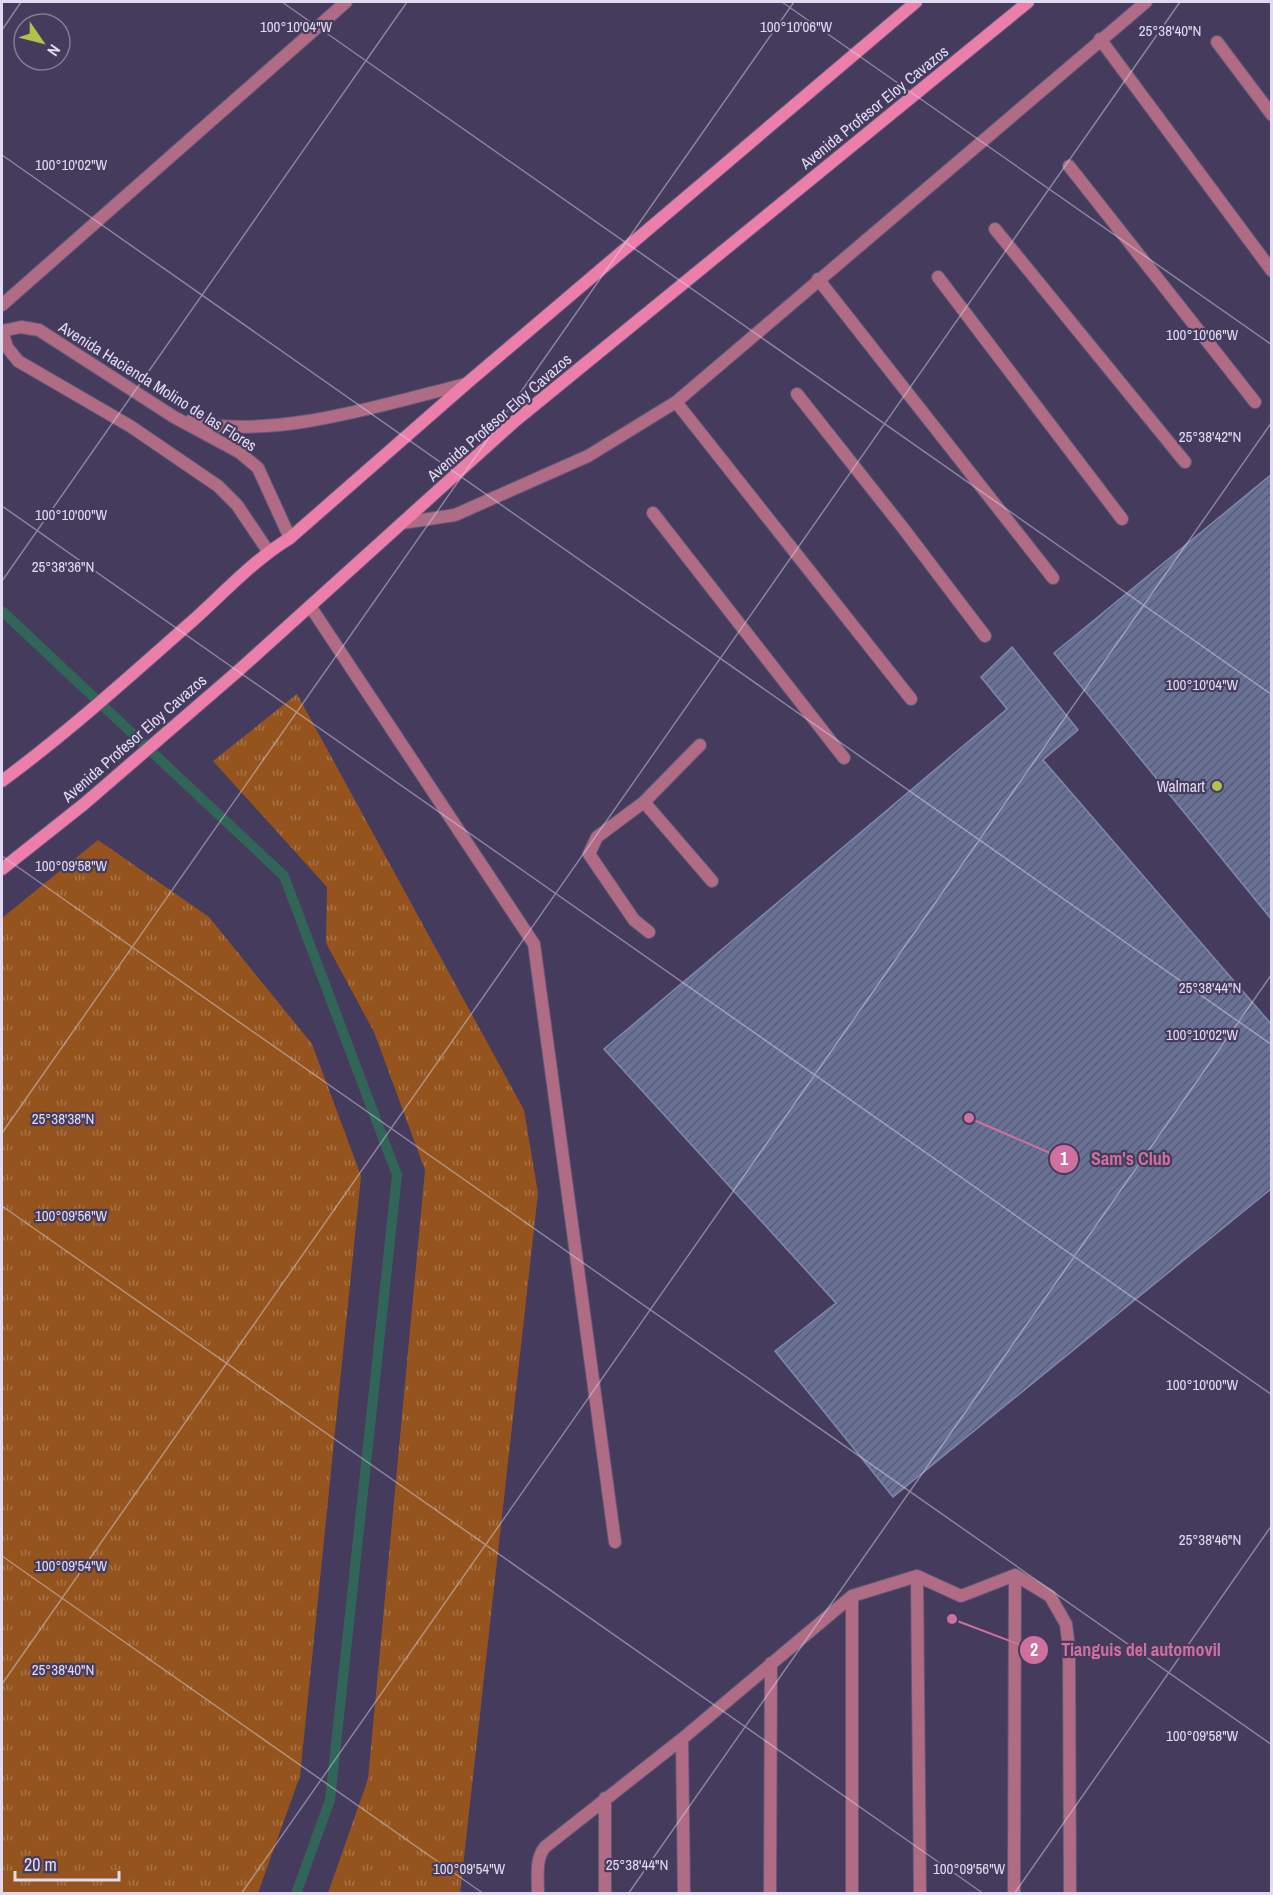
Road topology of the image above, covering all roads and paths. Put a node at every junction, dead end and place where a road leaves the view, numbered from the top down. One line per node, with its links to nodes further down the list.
1 (346, 2): 13 (street)
2 (916, 2): 15 (main road)
3 (1028, 2): 23 (main road, Avenida Profesor Eloy Cavazos)
4 (1146, 2): 5 (street)
5 (1100, 39): 10 (street); 12 (street)
6 (1218, 42): 7 (street)
7 (1272, 115)
8 (1069, 166): 18 (street)
9 (995, 229): 20 (street)
10 (1272, 271)
11 (938, 277): 22 (street)
12 (818, 279): 17 (street); 26 (street)
13 (2, 305)
14 (2, 332): 19 (street, Avenida Hacienda Molino de las Flores); 25 (street, Avenida Hacienda Molino de las Flores)
15 (466, 384): 19 (street); 24 (main road)
16 (797, 394): 28 (street)
17 (676, 402): 23 (street); 29 (street)
18 (1255, 402)
19 (174, 417): 24 (street, Avenida Hacienda Molino de las Flores)
20 (1185, 462)
21 (653, 513): 31 (street)
22 (1122, 519)
23 (402, 524): 27 (main road, Avenida Profesor Eloy Cavazos)
24 (290, 538): 25 (main road)
25 (268, 551): 32 (main road)
26 (1053, 578)
27 (310, 606): 34 (main road, Avenida Profesor Eloy Cavazos); 37 (street)
28 (985, 636)
29 (911, 699)
30 (700, 745): 33 (street)
31 (844, 758)
32 (2, 781)
33 (644, 802): 35 (street); 36 (street)
34 (2, 869)
35 (712, 881)
36 (649, 932)
37 (615, 1542)
38 (1015, 1575): 39 (street); 50 (street); 51 (street)
39 (916, 1576): 40 (street); 49 (street)
40 (852, 1596): 41 (street); 48 (street)
41 (771, 1663): 42 (street); 47 (street)
42 (682, 1739): 43 (street); 46 (street)
43 (605, 1798): 44 (street); 45 (street)
44 (538, 1893)
45 (605, 1893)
46 (684, 1893)
47 (770, 1893)
48 (852, 1893)
49 (920, 1893)
50 (1014, 1893)
51 (1070, 1893)

